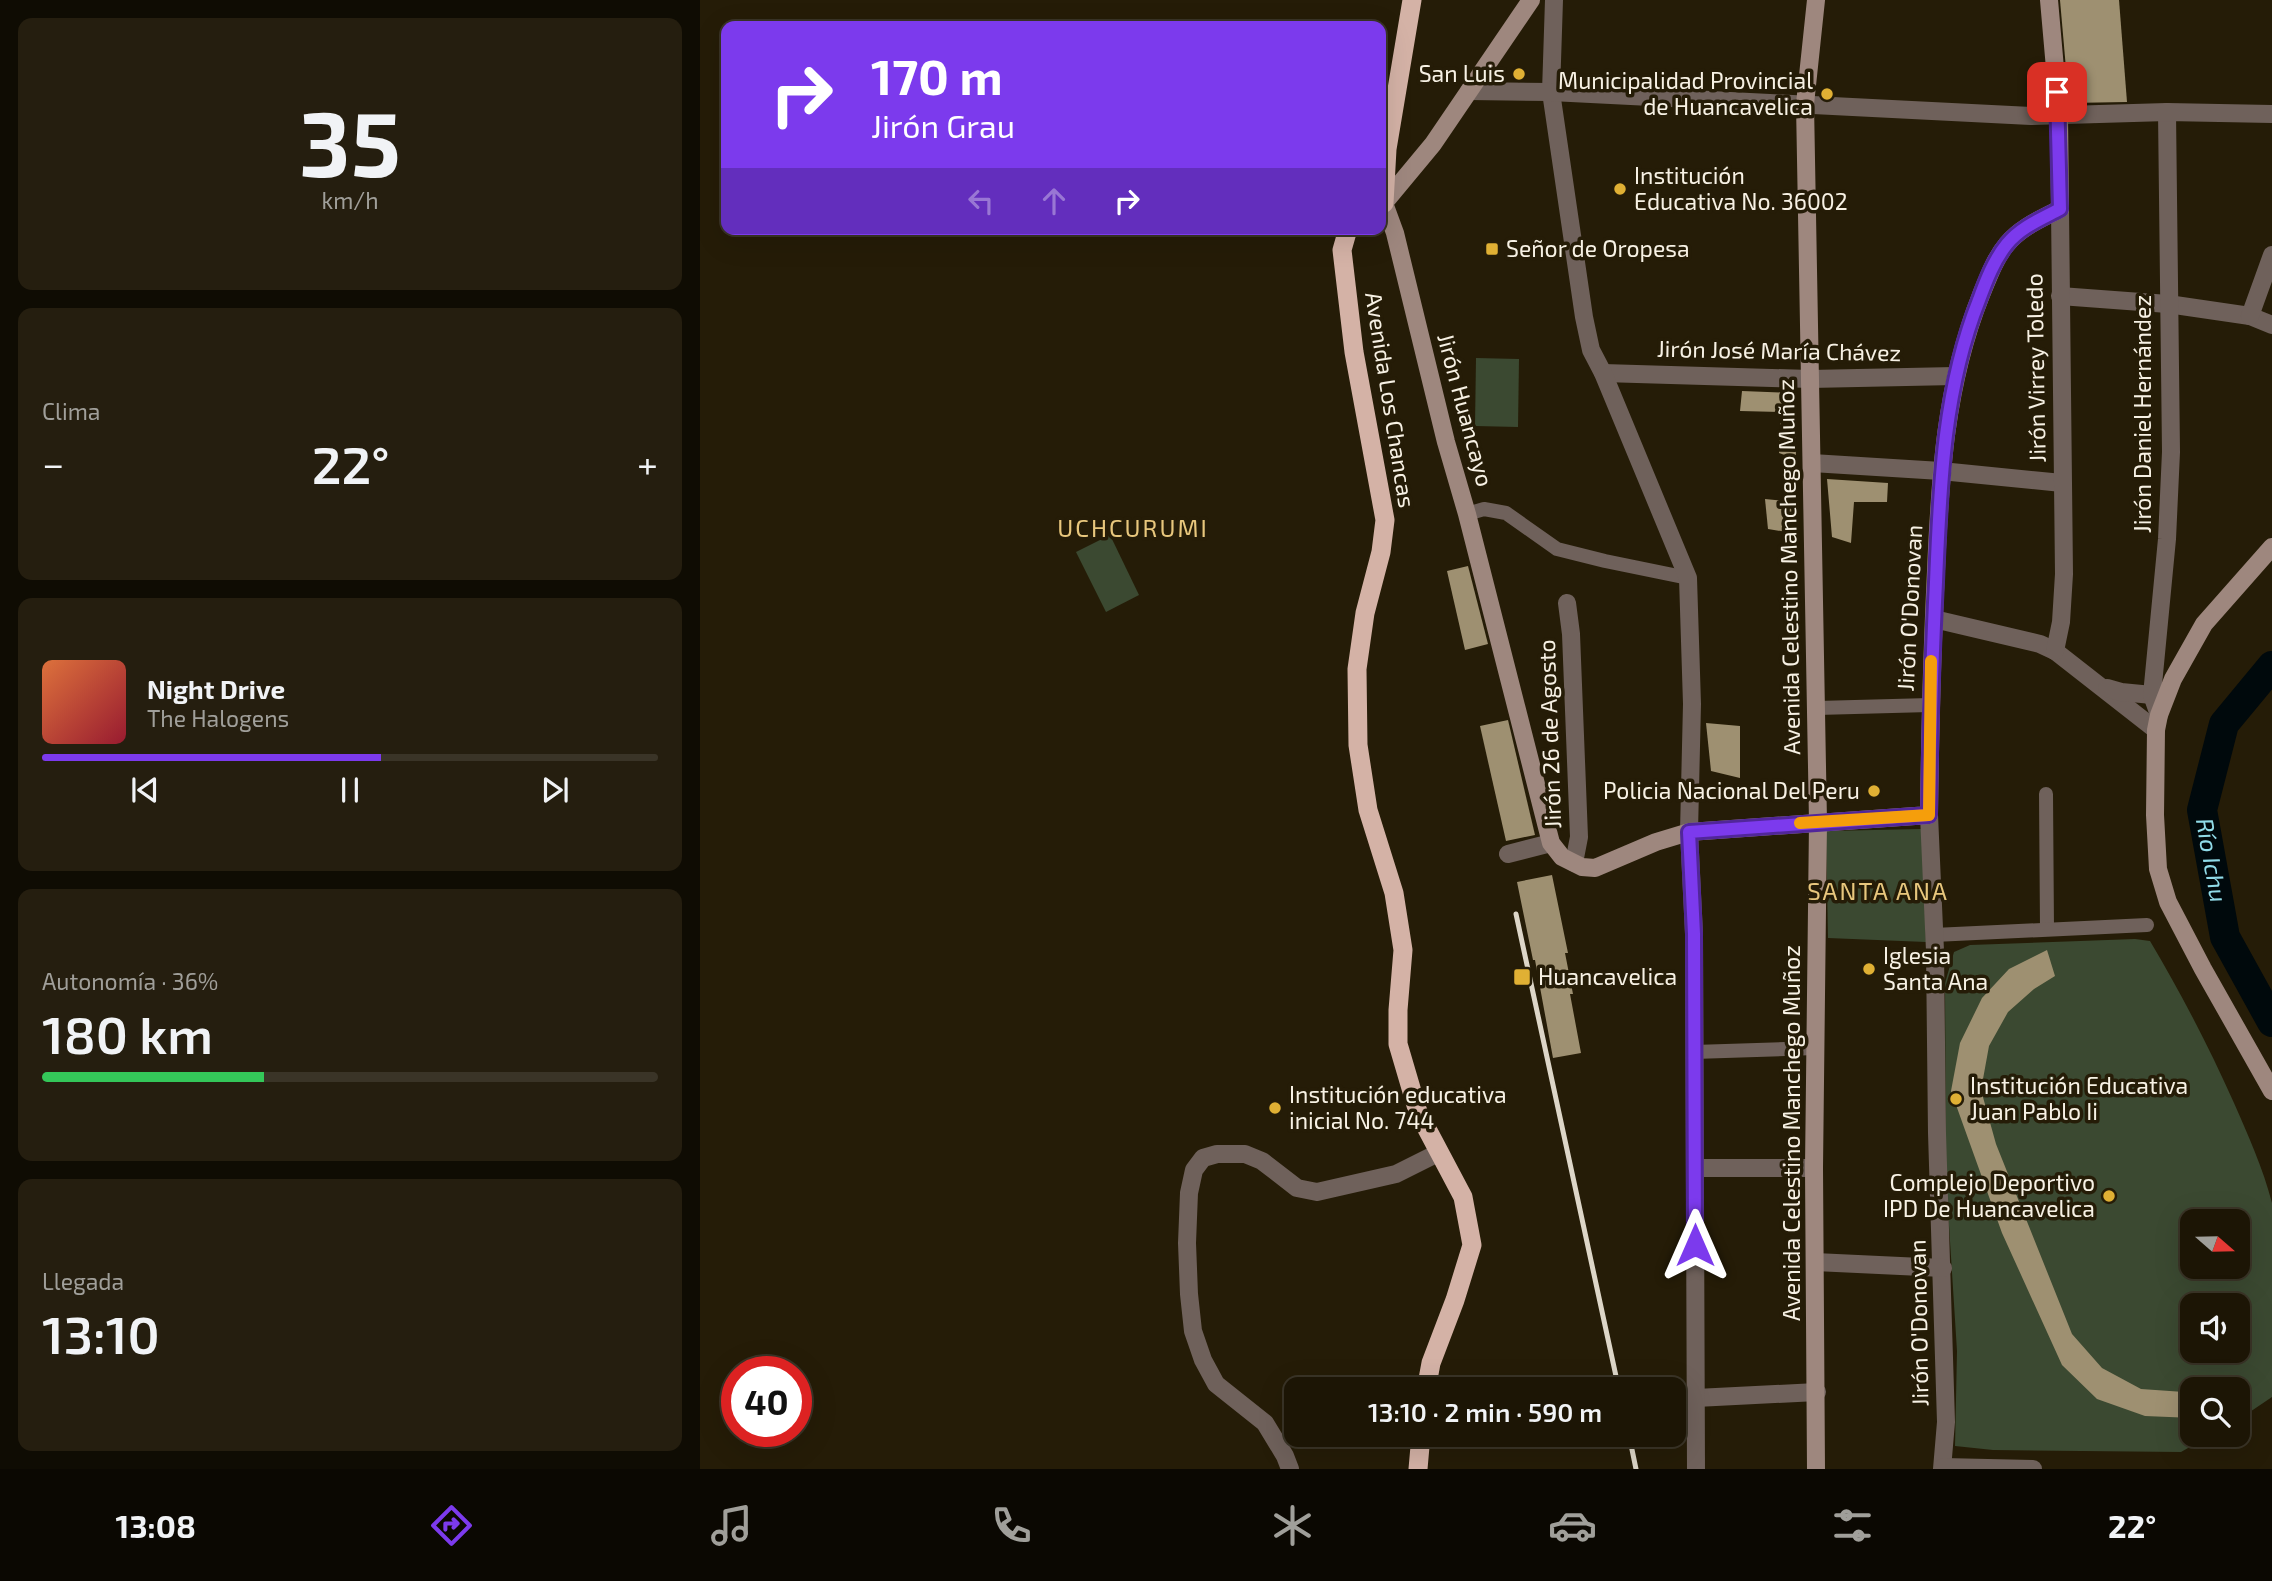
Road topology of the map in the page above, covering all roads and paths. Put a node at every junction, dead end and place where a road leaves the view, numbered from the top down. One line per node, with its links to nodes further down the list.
1 (1412, 0): 12 (highway)
2 (1531, 0): 6 (main road)
3 (1555, 0): 7 (street)
4 (1816, 0): 8 (main road, Avenida Celestino Manchego Muñoz)
5 (2049, 0): 10 (main road, Jirón Virrey Toledo)
6 (1469, 90): 7 (street); 13 (main road)
7 (1551, 92): 8 (street); 22 (street)
8 (1805, 104): 10 (street); 24 (main road, Avenida Celestino Manchego Muñoz)
9 (2167, 113): 10 (street); 11 (street); 19 (street, Jirón Daniel Hernández)
10 (2059, 114): 14 (main road, Jirón Virrey Toledo)
11 (2272, 114)
12 (1386, 160)
13 (1386, 199)
14 (2060, 209): 18 (street, Jirón Virrey Toledo); 23 (main road, Jirón O'Donovan)
15 (1386, 213): 28 (main road, Jirón Huancayo)
16 (1346, 235): 52 (highway, Avenida Los Chancas)
17 (2272, 255): 20 (street)
18 (2060, 296): 19 (street); 27 (street, Jirón Virrey Toledo)
19 (2168, 304): 20 (street); 35 (street, Jirón Daniel Hernández)
20 (2250, 316): 21 (street)
21 (2272, 325)
22 (1603, 373): 24 (street, Jirón José María Chávez); 30 (street)
23 (1955, 376): 24 (street, Jirón José María Chávez); 26 (main road, Jirón O'Donovan)
24 (1810, 379): 25 (main road, Avenida Celestino Manchego Muñoz)
25 (1812, 463): 26 (street); 37 (main road, Avenida Celestino Manchego Muñoz)
26 (1941, 471): 27 (street); 32 (main road, Jirón O'Donovan)
27 (2062, 483): 33 (street, Jirón Virrey Toledo)
28 (1467, 513): 30 (street); 43 (main road, Jirón Huancayo)
29 (2272, 547): 38 (main road)
30 (1688, 578): 42 (street)
31 (1567, 603): 45 (street, Jirón 26 de Agosto)
32 (1934, 619): 33 (street); 36 (main road, Jirón O'Donovan)
33 (2055, 651): 34 (street)
34 (2099, 685): 35 (street); 38 (street)
35 (2152, 695): 38 (street, Jirón Daniel Hernández)
36 (1930, 705): 37 (street); 40 (main road, Jirón O'Donovan)
37 (1817, 708): 41 (main road, Avenida Celestino Manchego Muñoz)
38 (2158, 722): 51 (main road)
39 (2046, 794): 47 (street)
40 (1929, 815): 41 (main road); 48 (street, Jirón O'Donovan)
41 (1818, 822): 42 (main road); 49 (main road, Avenida Celestino Manchego Muñoz)
42 (1689, 832): 45 (main road); 50 (street)
43 (1551, 843): 44 (street); 45 (main road)
44 (1508, 855)
45 (1574, 863)
46 (2147, 925): 47 (street)
47 (2046, 929): 48 (street)
48 (1934, 935): 56 (street, Jirón O'Donovan)
49 (1816, 1048): 50 (street); 54 (main road, Avenida Celestino Manchego Muñoz)
50 (1694, 1052): 53 (street)
51 (2272, 1091)
52 (1438, 1153): 57 (highway, Avenida Los Chancas); 62 (street)
53 (1695, 1168): 54 (street); 59 (street)
54 (1814, 1168): 55 (main road, Avenida Celestino Manchego Muñoz)
55 (1815, 1262): 56 (street); 58 (main road, Avenida Celestino Manchego Muñoz)
56 (1942, 1268): 61 (street, Jirón O'Donovan)
57 (1428, 1377)
58 (1817, 1392): 59 (street); 65 (main road, Avenida Celestino Manchego Muñoz)
59 (1696, 1398): 64 (street)
60 (1420, 1447): 63 (highway)
61 (1943, 1468): 66 (street)
62 (1290, 1469)
63 (1418, 1469)
64 (1696, 1469)
65 (1816, 1469)
66 (2033, 1469)

